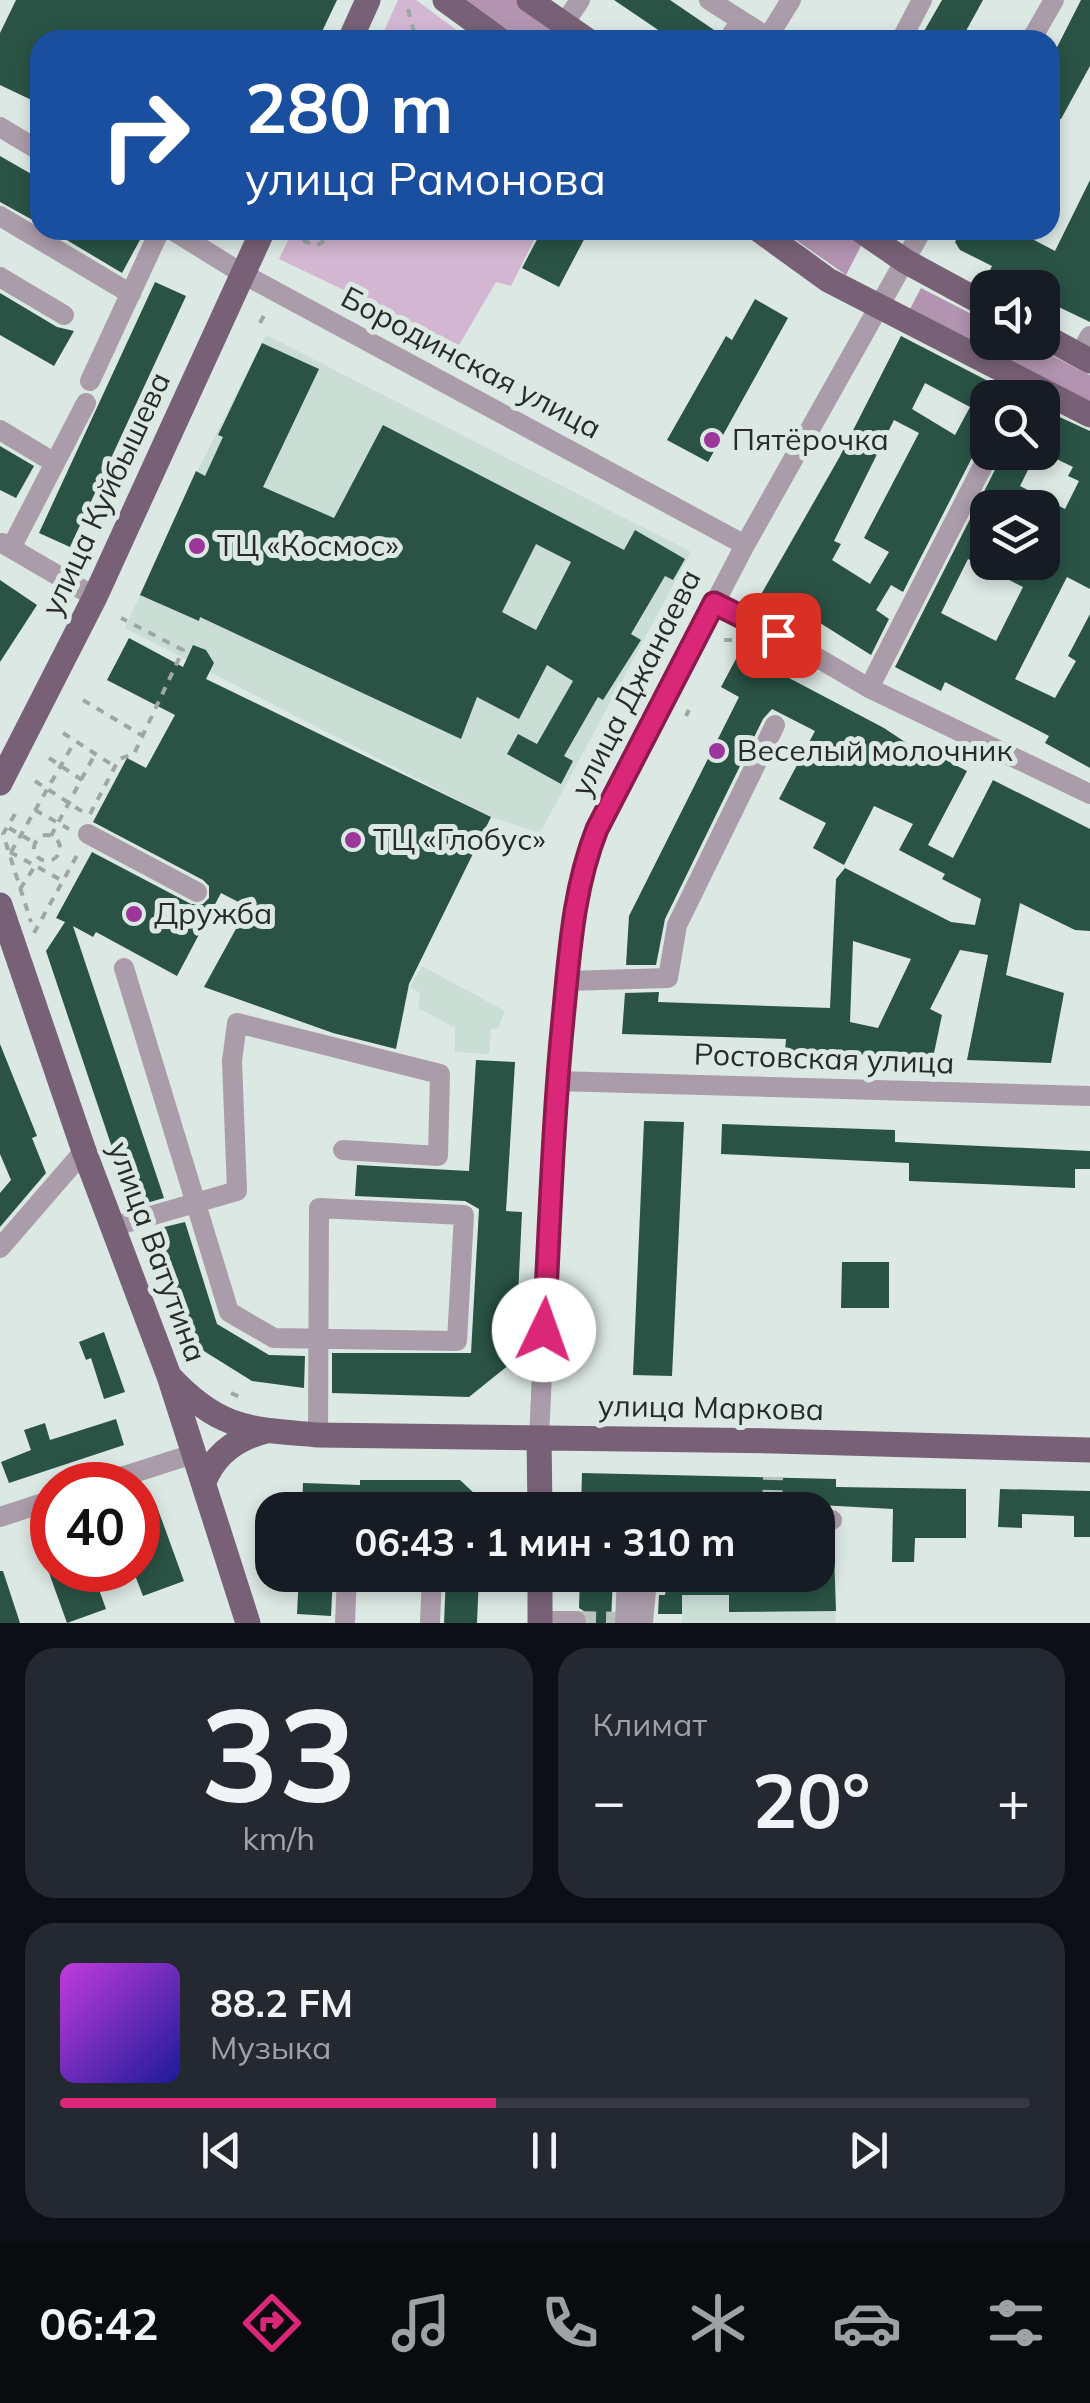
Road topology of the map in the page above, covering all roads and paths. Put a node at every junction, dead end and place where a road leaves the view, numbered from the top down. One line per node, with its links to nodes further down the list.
1 (368, 0): 12 (main road)
2 (445, 0): 14 (main road)
3 (529, 0): 11 (main road)
4 (580, 0): 11 (street)
5 (709, 0): 10 (street)
6 (791, 0): 18 (street)
7 (922, 0): 19 (street)
8 (1054, 0): 20 (street)
9 (408, 8): 13 (path)
10 (741, 21): 16 (street); 17 (street)
11 (564, 24): 15 (main road)
12 (354, 30)
13 (414, 30)
14 (486, 30)
15 (573, 30)
16 (735, 30)
17 (756, 30)
18 (775, 30)
19 (906, 30)
20 (1037, 30)
21 (0, 127): 22 (street)
22 (30, 145)
23 (0, 216): 24 (street)
24 (30, 234)
25 (40, 240): 37 (street)
26 (155, 240): 37 (street)
27 (188, 240): 35 (street, Бородинская улица)
28 (270, 240): 35 (main road, улица Куйбышева)
29 (299, 240): 30 (path)
30 (326, 240)
31 (773, 240): 39 (main road)
32 (875, 240): 34 (main road)
33 (917, 240): 34 (street, улица Джанаева)
34 (905, 261): 38 (main road); 39 (street, улица Джанаева)
35 (243, 274): 52 (street, Бородинская улица); 53 (main road, улица Куйбышева)
36 (0, 277): 40 (street)
37 (130, 294): 44 (street)
38 (970, 296)
39 (876, 306): 43 (main road); 52 (street, улица Джанаева)
40 (64, 314)
41 (1060, 342): 42 (main road)
42 (1086, 351)
43 (1006, 380)
44 (90, 381)
45 (86, 403): 49 (street)
46 (1060, 404): 47 (main road)
47 (1090, 415)
48 (0, 430): 49 (street)
49 (55, 463): 51 (street)
50 (981, 470): 58 (street)
51 (5, 545): 53 (street)
52 (744, 545): 54 (street, улица Джанаева)
53 (96, 597): 70 (main road, улица Куйбышева)
54 (714, 603): 58 (street); 89 (street, улица Джанаева)
55 (121, 618): 62 (path)
56 (724, 640): 57 (path)
57 (734, 640)
58 (868, 688): 72 (street)
59 (83, 700): 62 (path)
60 (775, 725): 89 (street)
61 (63, 733): 63 (path)
62 (143, 736): 67 (path)
63 (75, 740): 64 (path); 66 (path)
64 (95, 754): 67 (path); 68 (path)
65 (49, 758): 66 (path)
66 (60, 766): 68 (path); 71 (path)
67 (115, 767): 78 (path)
68 (82, 780): 73 (path)
69 (35, 781): 71 (path)
70 (0, 783)
71 (48, 789): 73 (path); 74 (path)
72 (1090, 794)
73 (70, 804): 76 (path); 78 (path)
74 (35, 810): 76 (path); 79 (path)
75 (14, 814): 77 (path)
76 (58, 823): 78 (path); 80 (path)
77 (7, 827): 79 (path); 82 (path)
78 (88, 830): 85 (path); 86 (street)
79 (21, 835): 81 (path); 82 (path)
80 (51, 836): 81 (path); 83 (path)
81 (35, 843): 83 (path)
82 (9, 851): 84 (path); 87 (path)
83 (39, 859): 84 (path)
84 (35, 866): 85 (path); 87 (path)
85 (63, 881): 87 (path)
86 (197, 892)
87 (7, 913): 93 (main road, улица Ватутина)
88 (124, 968): 94 (street)
89 (566, 981): 90 (street, улица Джанаева)
90 (556, 1080): 91 (street, Ростовская улица); 103 (street, улица Джанаева)
91 (1090, 1096)
92 (343, 1150): 94 (street)
93 (84, 1151): 95 (main road, улица Ватутина); 96 (street)
94 (196, 1203): 95 (street); 97 (street)
95 (112, 1228): 98 (main road, улица Ватутина)
96 (0, 1248)
97 (319, 1337): 97 (street); 102 (street)
98 (169, 1376): 101 (main road, улица Маркова); 105 (main road, улица Ватутина)
99 (231, 1393): 100 (path)
100 (240, 1397)
101 (269, 1431): 102 (main road, улица Маркова); 107 (main road)
102 (318, 1435): 103 (main road, улица Маркова)
103 (539, 1438): 104 (main road, улица Маркова); 108 (main road, улица Джанаева)
104 (1090, 1450)
105 (193, 1454): 106 (street); 107 (main road, улица Ватутина)
106 (160, 1465)
107 (204, 1482): 119 (main road, улица Ватутина)
108 (540, 1492)
109 (30, 1507): 110 (street)
110 (0, 1517)
111 (346, 1592): 120 (street)
112 (431, 1592): 121 (street)
113 (540, 1592): 117 (main road)
114 (628, 1592): 118 (street)
115 (645, 1592): 118 (street)
116 (576, 1621): 117 (street)
117 (540, 1622)
118 (631, 1622): 122 (street)
119 (248, 1623)
120 (345, 1623)
121 (430, 1623)
122 (662, 1623)

